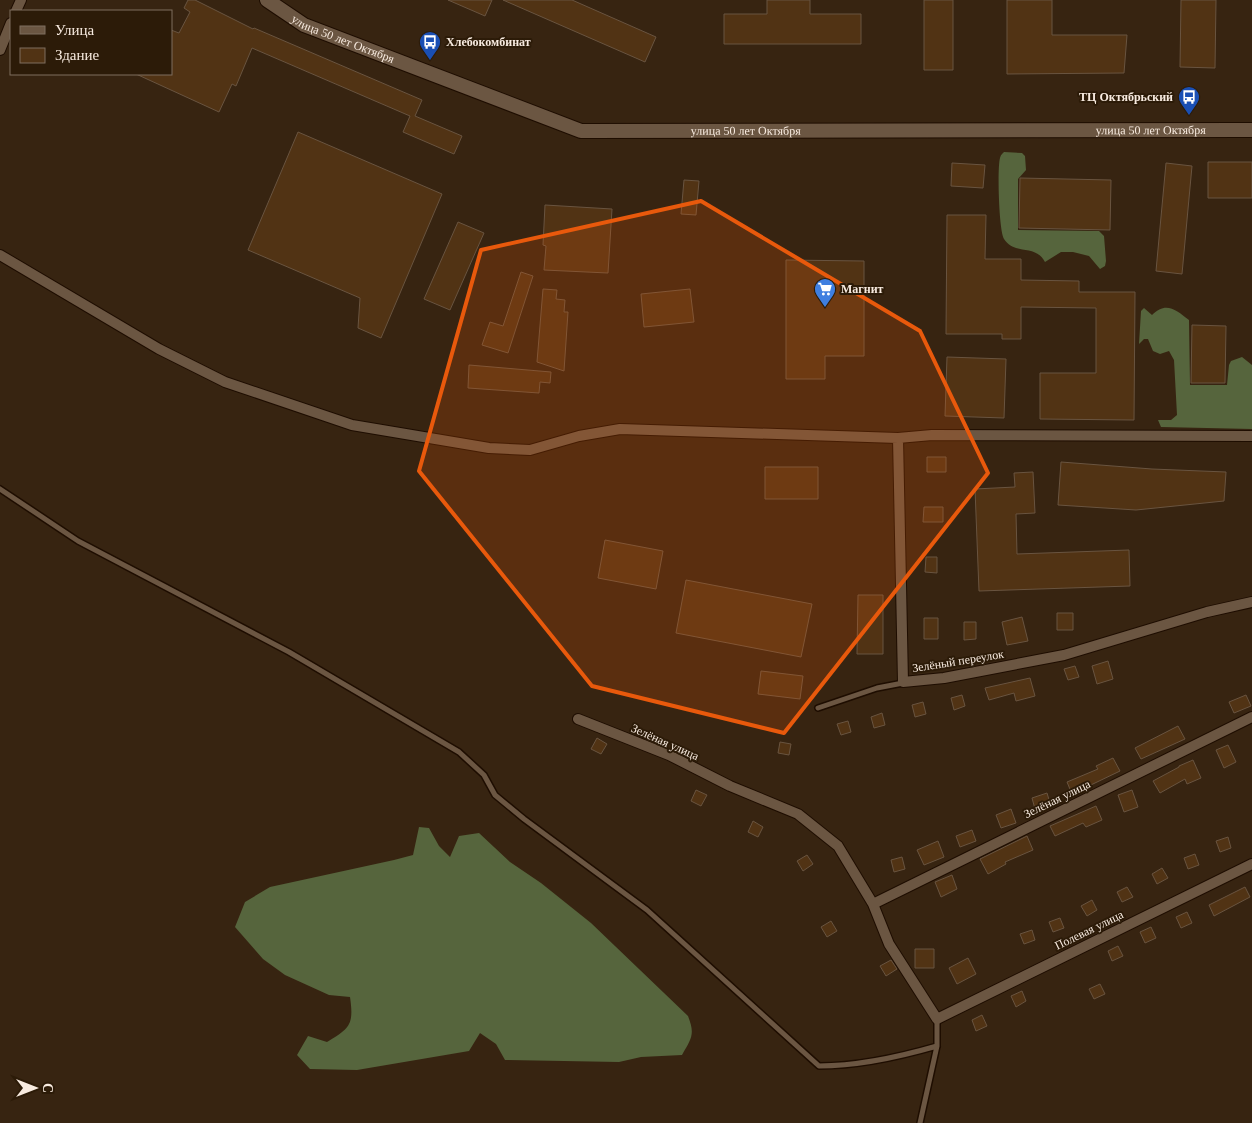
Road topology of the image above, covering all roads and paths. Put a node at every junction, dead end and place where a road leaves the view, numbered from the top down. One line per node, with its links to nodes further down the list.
1 (267, 0): 4 (street, улица 50 лет Октября)
2 (10, 25): 3 (street)
3 (0, 50)
4 (1252, 130)
5 (0, 255): 7 (street)
6 (1252, 436): 7 (street)
7 (898, 438): 10 (street, Зелёный переулок)
8 (0, 489): 17 (lane)
9 (1252, 602): 10 (street, Зелёный переулок)
10 (903, 682): 11 (lane)
11 (818, 708)
12 (578, 718): 15 (street, Зелёная улица)
13 (1252, 718): 15 (street, Зелёная улица)
14 (1252, 864): 16 (street, Полевая улица)
15 (873, 904): 16 (street, Зелёная улица)
16 (937, 1019): 17 (lane)
17 (937, 1046): 18 (lane)
18 (920, 1123)

